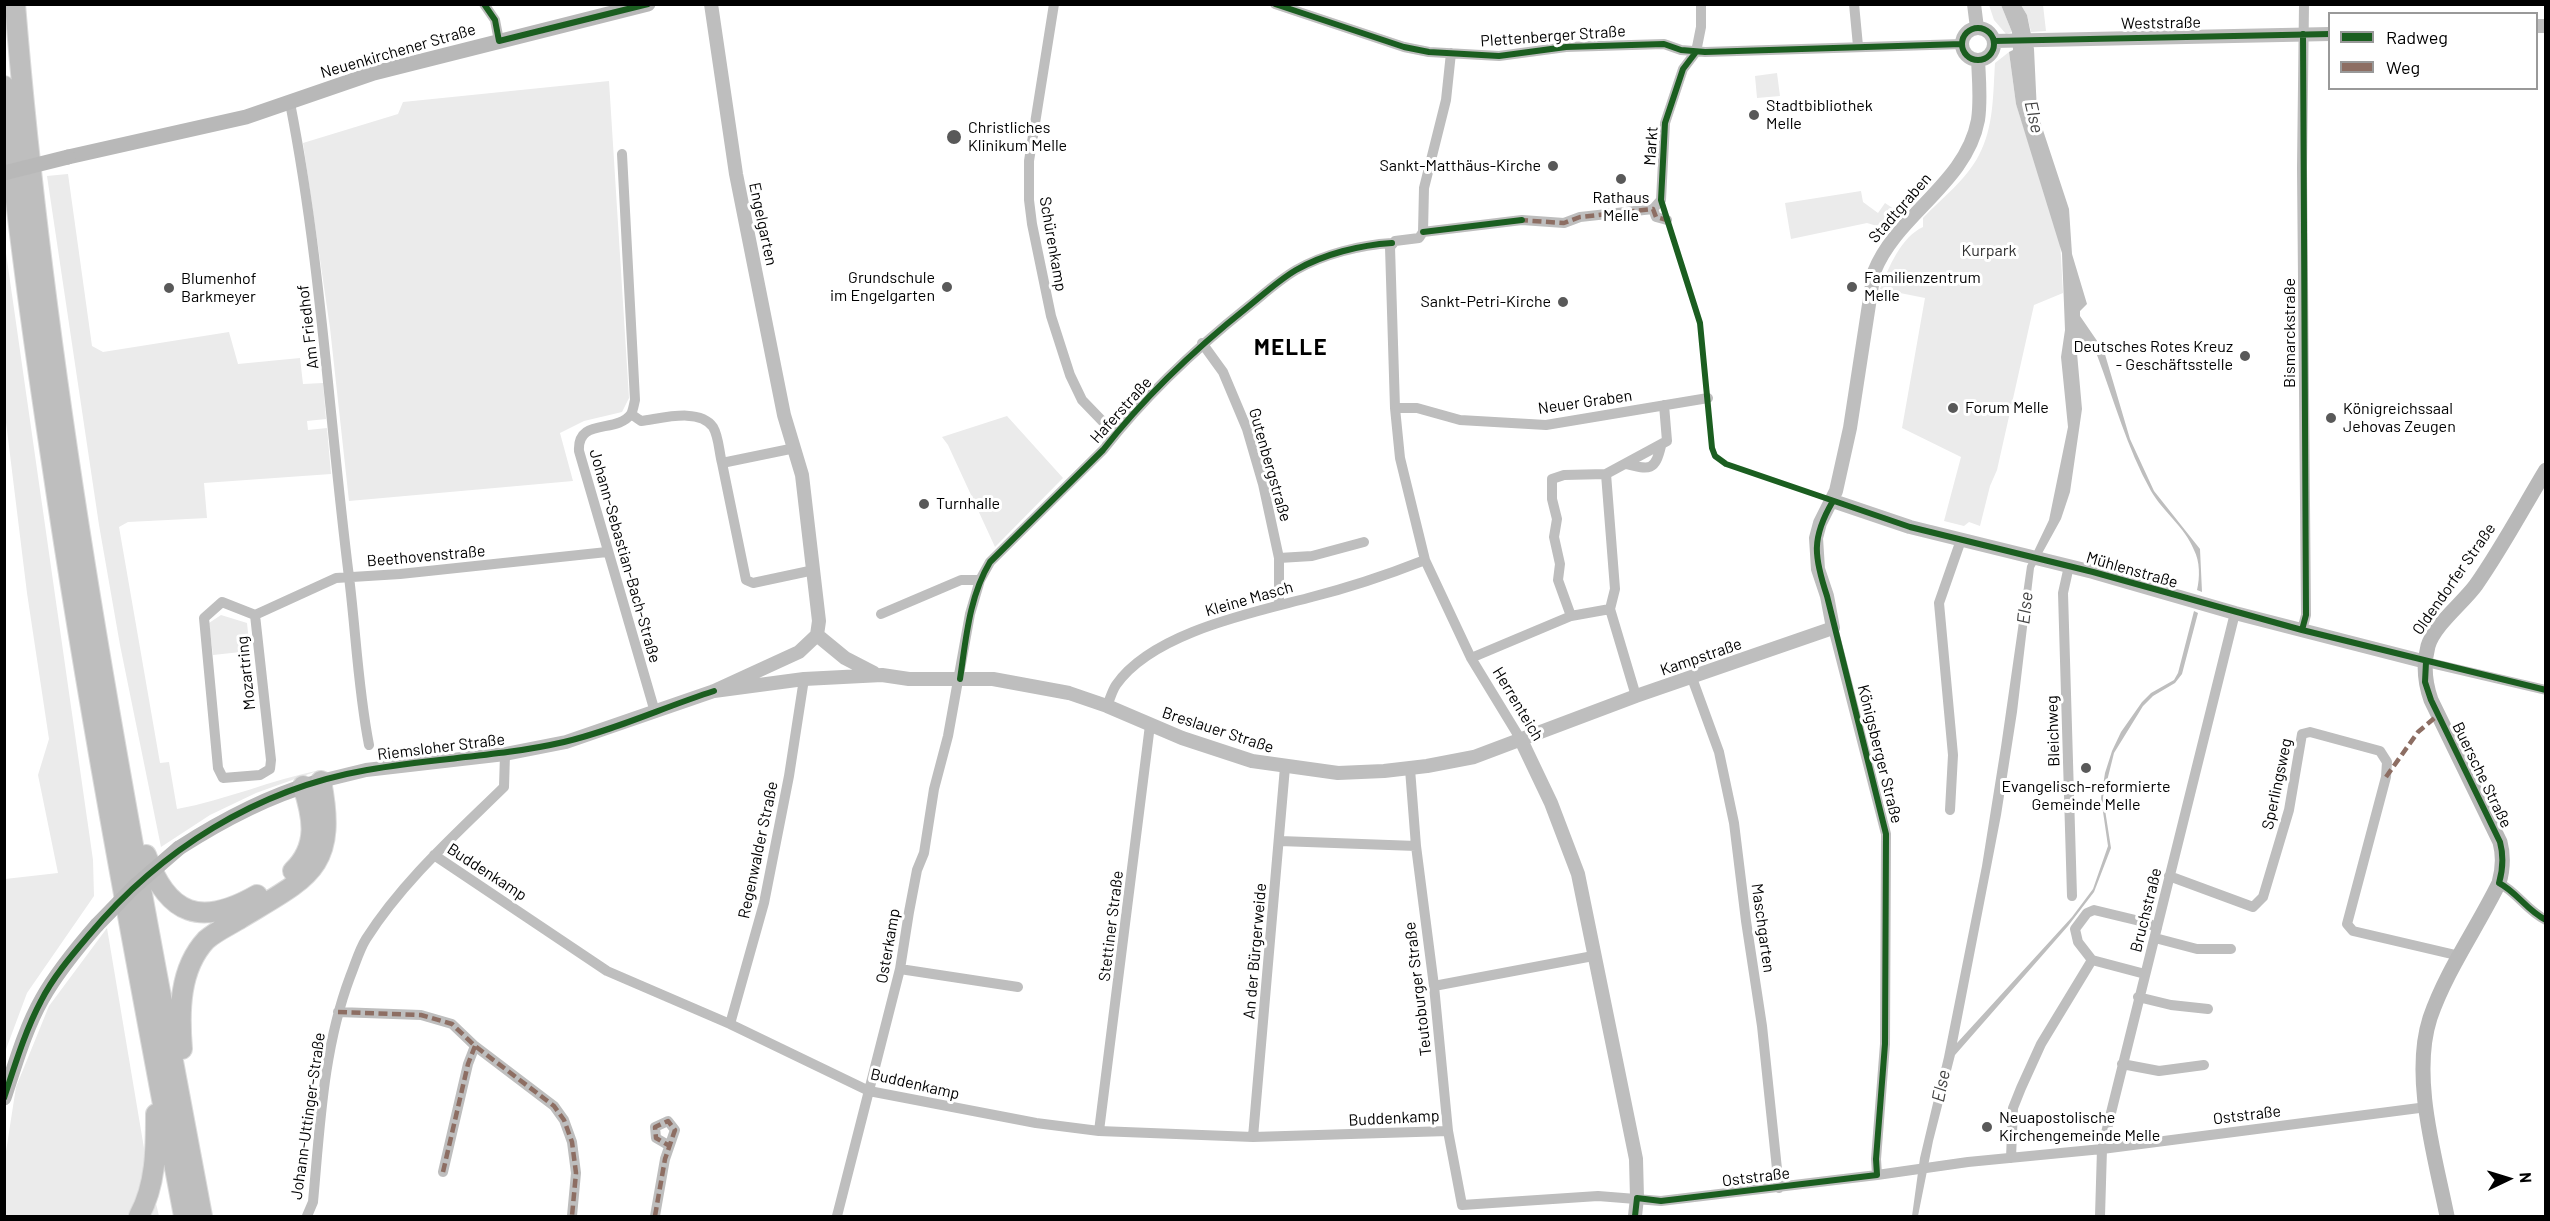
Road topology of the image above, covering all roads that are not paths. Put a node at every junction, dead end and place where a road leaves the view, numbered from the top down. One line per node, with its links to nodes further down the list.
1 (15, 4): 78 (highway)
2 (484, 4): 15 (street)
3 (648, 4): 15 (main road, Neuenkirchener Straße)
4 (711, 4): 36 (street, Engelgarten)
5 (1054, 4): 35 (street, Schürenkamp)
6 (1275, 4): 11 (street, Plettenberger Straße)
7 (1701, 4): 19 (street)
8 (1854, 4): 18 (street)
9 (1974, 4): 12 (street)
10 (2304, 4): 13 (street, Bismarckstraße)
11 (1290, 6): 20 (street, Plettenberger Straße)
12 (1977, 28): 16 (street); 17 (street)
13 (2303, 34): 14 (street, Weststraße); 16 (street, Weststraße); 57 (street, Bismarckstraße)
14 (2328, 34)
15 (499, 41): 23 (main road, Neuenkirchener Straße)
16 (2000, 41): 21 (street)
17 (1962, 44): 18 (street); 21 (street)
18 (1858, 46): 19 (street)
19 (1696, 52): 20 (street, Plettenberger Straße); 26 (street, Markt)
20 (1451, 53): 28 (street)
21 (1977, 60): 40 (street, Stadtgraben)
22 (4, 86): 102 (highway)
23 (290, 103): 25 (main road, Neuenkirchener Straße, bridge); 48 (street, Am Friedhof)
24 (622, 154): 34 (street)
25 (4, 173)
26 (1653, 209): 27 (street); 28 (street)
27 (1667, 220)
28 (1423, 232): 29 (street)
29 (1392, 243): 30 (street, Haferstraße); 33 (street, Herrenteich)
30 (1202, 343): 35 (street, Haferstraße); 44 (street, Gutenbergstraße)
31 (1708, 398): 32 (street, Neuer Graben)
32 (1658, 406): 33 (street, Neuer Graben); 39 (street)
33 (1395, 408): 45 (street, Herrenteich)
34 (631, 414): 37 (street); 43 (street, Johann-Sebastian-Bach-Straße)
35 (1117, 432): 49 (street, Haferstraße)
36 (795, 448): 37 (street); 47 (street, Engelgarten)
37 (722, 463): 47 (street)
38 (2546, 470): 60 (main road, Oldendorfer Straße)
39 (1606, 474): 51 (street); 55 (street)
40 (1834, 496): 41 (street, Mühlenstraße); 56 (street, Königsberger Straße)
41 (1961, 540): 46 (street, Mühlenstraße); 80 (street)
42 (1365, 542): 44 (street)
43 (607, 552): 48 (street, Beethovenstraße); 69 (street, Johann-Sebastian-Bach-Straße)
44 (1279, 558): 50 (street, Gutenbergstraße)
45 (1425, 560): 50 (street, Kleine Masch); 59 (street, Herrenteich)
46 (2069, 566): 52 (street, Mühlenstraße); 86 (street, Bleichweg)
47 (814, 570): 58 (street, Engelgarten)
48 (349, 578): 54 (street, Beethovenstraße); 74 (street, Am Friedhof)
49 (980, 580): 53 (street); 64 (street, Haferstraße)
50 (1279, 605): 68 (street, Kleine Masch)
51 (1610, 609): 55 (street); 67 (street)
52 (2235, 613): 57 (street, Mühlenstraße); 84 (street, Bruchstraße)
53 (881, 614)
54 (255, 615): 54 (street, Mozartring)
55 (1570, 616): 59 (street)
56 (1833, 628): 62 (street, Kampstraße); 116 (street, Königsberger Straße)
57 (2302, 630): 60 (street, Mühlenstraße)
58 (817, 635): 61 (street, Breslauer Straße); 66 (street, Riemsloher Straße)
59 (1471, 658): 73 (street, Herrenteich)
60 (2426, 662): 65 (street); 70 (main road, Oldendorfer Straße)
61 (882, 675): 63 (street, Breslauer Straße); 64 (street, Breslauer Straße)
62 (1692, 678): 67 (street, Kampstraße); 117 (street, Maschgarten)
63 (804, 679): 66 (street, Breslauer Straße); 100 (street, Regenwalder Straße)
64 (960, 679): 68 (street, Breslauer Straße); 93 (street, Osterkamp)
65 (2546, 690)
66 (714, 691): 69 (street, Riemsloher Straße)
67 (1636, 696): 71 (street, Kampstraße)
68 (1107, 706): 72 (street, Breslauer Straße)
69 (655, 712): 75 (street, Riemsloher Straße)
70 (2438, 715): 85 (main road, Buersche Straße)
71 (1579, 717): 73 (street, Breslauer Straße)
72 (1150, 725): 76 (street, Breslauer Straße); 108 (street, Stettiner Straße)
73 (1521, 740): 77 (street, Breslauer Straße); 90 (street, Herrenteich)
74 (369, 745)
75 (505, 754): 79 (street, Riemsloher Straße); 83 (street, Johann-Uttinger-Straße)
76 (1285, 767): 77 (street, Breslauer Straße); 81 (street, An der Bürgerweide)
77 (1410, 769): 82 (street, Teutoburger Straße)
78 (121, 778): 79 (highway); 110 (highway)
79 (312, 784): 106 (main road, Riemsloher Straße, bridge); 110 (highway)
80 (1950, 810)
81 (1280, 841): 82 (street); 111 (street, An der Bürgerweide)
82 (1416, 846): 95 (street, Teutoburger Straße)
83 (434, 855): 99 (street, Johann-Uttinger-Straße); 100 (street, Buddenkamp)
84 (2169, 876): 88 (street, Bruchstraße); 91 (street, Sperlingsweg)
85 (2499, 883): 87 (street); 91 (main road, Buersche Straße)
86 (2072, 896)
87 (2546, 920)
88 (2156, 933): 89 (street); 92 (street); 94 (street, Bruchstraße)
89 (2230, 949)
90 (1593, 956): 95 (street); 118 (street, Herrenteich)
91 (2460, 956): 107 (main road, Buersche Straße)
92 (2092, 960): 94 (street); 114 (street)
93 (900, 969): 96 (street); 105 (street, Osterkamp)
94 (2145, 974): 97 (street, Bruchstraße)
95 (1434, 986): 109 (street, Teutoburger Straße)
96 (1018, 987)
97 (2138, 997): 98 (street); 103 (street, Bruchstraße)
98 (2208, 1009)
99 (338, 1012): 101 (street); 123 (street, Johann-Uttinger-Straße)
100 (730, 1024): 105 (street, Buddenkamp)
101 (475, 1046): 115 (street); 124 (street)
102 (155, 1063): 120 (highway); 121 (highway)
103 (2122, 1064): 104 (street); 113 (street, Bruchstraße)
104 (2204, 1065)
105 (869, 1091): 108 (street, Buddenkamp); 126 (street, Osterkamp)
106 (4, 1098)
107 (2427, 1107): 113 (street, Oststraße); 129 (main road, Buersche Straße)
108 (1099, 1131): 111 (street, Buddenkamp)
109 (1448, 1131): 111 (street, Buddenkamp); 119 (street, Teutoburger Straße)
110 (187, 1135): 122 (highway)
111 (1253, 1137)
112 (668, 1145): 125 (street)
113 (2102, 1149): 114 (street, Oststraße); 128 (street, Bruchstraße)
114 (2011, 1158): 116 (street, Oststraße)
115 (443, 1172)
116 (1877, 1175): 117 (street, Oststraße)
117 (1779, 1188): 118 (street, Oststraße)
118 (1638, 1198): 119 (street, Oststraße); 127 (street, Herrenteich)
119 (1462, 1205)
120 (139, 1216)
121 (184, 1216)
122 (202, 1216)
123 (308, 1216)
124 (572, 1216)
125 (655, 1216)
126 (837, 1216)
127 (1635, 1216)
128 (2100, 1216)
129 (2447, 1216)

